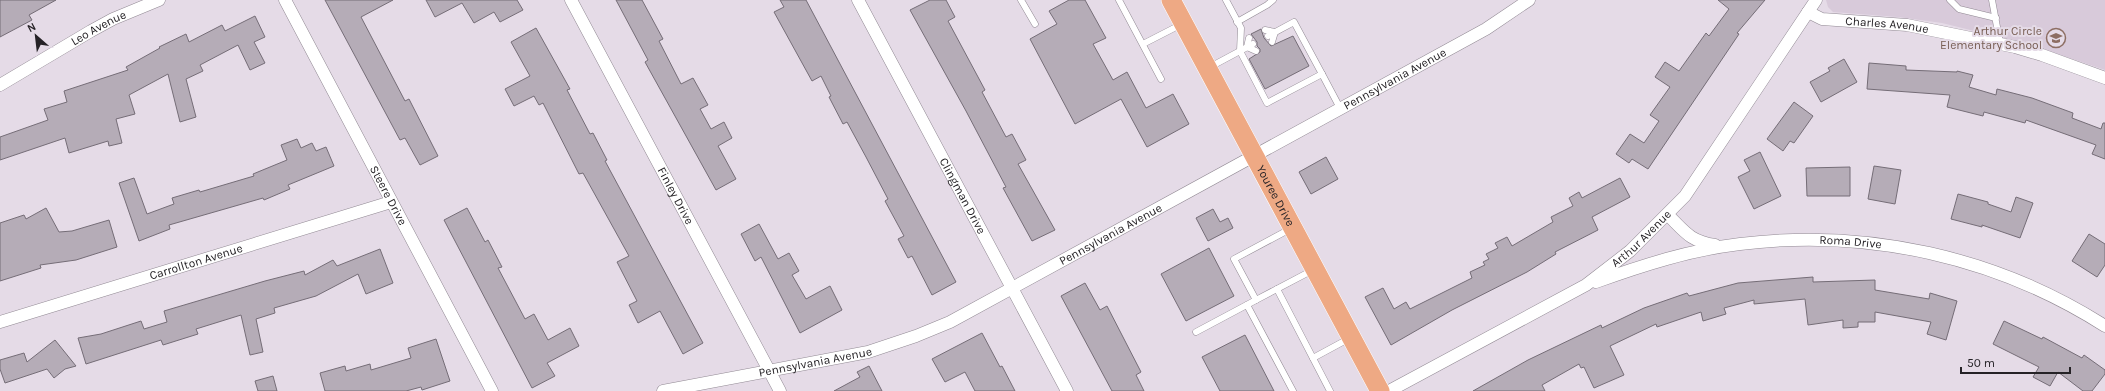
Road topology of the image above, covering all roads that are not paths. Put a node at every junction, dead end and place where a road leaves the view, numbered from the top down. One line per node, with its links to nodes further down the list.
1 (158, 0): 33 (street, Leo Avenue)
2 (285, 0): 36 (street, Steere Drive)
3 (570, 0): 51 (street, Finley Drive)
4 (858, 0): 42 (street, Clingman Drive)
5 (1021, 0): 18 (lane)
6 (1119, 0): 25 (lane)
7 (1226, 0): 16 (lane)
8 (1272, 0): 16 (lane)
9 (1529, 0): 34 (street, Pennsylvania Avenue)
10 (1816, 0): 14 (street, Arthur Avenue)
11 (1950, 0): 15 (lane)
12 (1992, 0): 15 (lane)
13 (1175, 1): 17 (main road, Youree Drive)
14 (1808, 12): 24 (street, Charles Avenue); 37 (street, Arthur Avenue)
15 (1996, 18): 24 (lane)
16 (1237, 22): 28 (lane)
17 (1183, 23): 25 (lane); 29 (main road, Youree Drive)
18 (1034, 24)
19 (1265, 30): 20 (lane)
20 (1275, 32): 21 (lane); 23 (lane); 30 (lane)
21 (1268, 36)
22 (1250, 38): 26 (lane)
23 (1272, 42)
24 (2000, 43): 31 (street, Charles Avenue)
25 (1143, 44): 32 (lane)
26 (1250, 46): 27 (lane); 28 (lane)
27 (1256, 50)
28 (1240, 51): 29 (lane); 30 (lane)
29 (1208, 69): 35 (main road, Youree Drive)
30 (1322, 74): 34 (lane)
31 (2105, 78)
32 (1161, 79)
33 (0, 85)
34 (1340, 108): 35 (street, Pennsylvania Avenue)
35 (1254, 154): 38 (main road, Youree Drive); 42 (street, Pennsylvania Avenue)
36 (391, 202): 46 (street, Carrollton Avenue); 53 (street, Steere Drive)
37 (1668, 215): 39 (street); 41 (street, Arthur Avenue)
38 (1293, 228): 40 (main road, Youree Drive); 44 (lane)
39 (1722, 247): 41 (street, Roma Drive); 47 (street, Roma Drive)
40 (1315, 269): 43 (lane); 49 (main road, Youree Drive)
41 (1586, 286): 52 (street, Arthur Avenue)
42 (1012, 288): 51 (street, Pennsylvania Avenue); 56 (street, Clingman Drive)
43 (1277, 289): 44 (lane); 50 (lane)
44 (1256, 300): 45 (lane)
45 (1248, 305): 48 (lane); 57 (lane)
46 (0, 322)
47 (2105, 326)
48 (1196, 332)
49 (1352, 337): 50 (lane); 52 (main road, Youree Drive)
50 (1313, 358): 58 (lane)
51 (769, 371): 54 (street, Pennsylvania Avenue); 55 (street, Finley Drive)
52 (1380, 390)
53 (492, 391)
54 (663, 391)
55 (780, 391)
56 (1067, 391)
57 (1293, 391)
58 (1330, 391)

